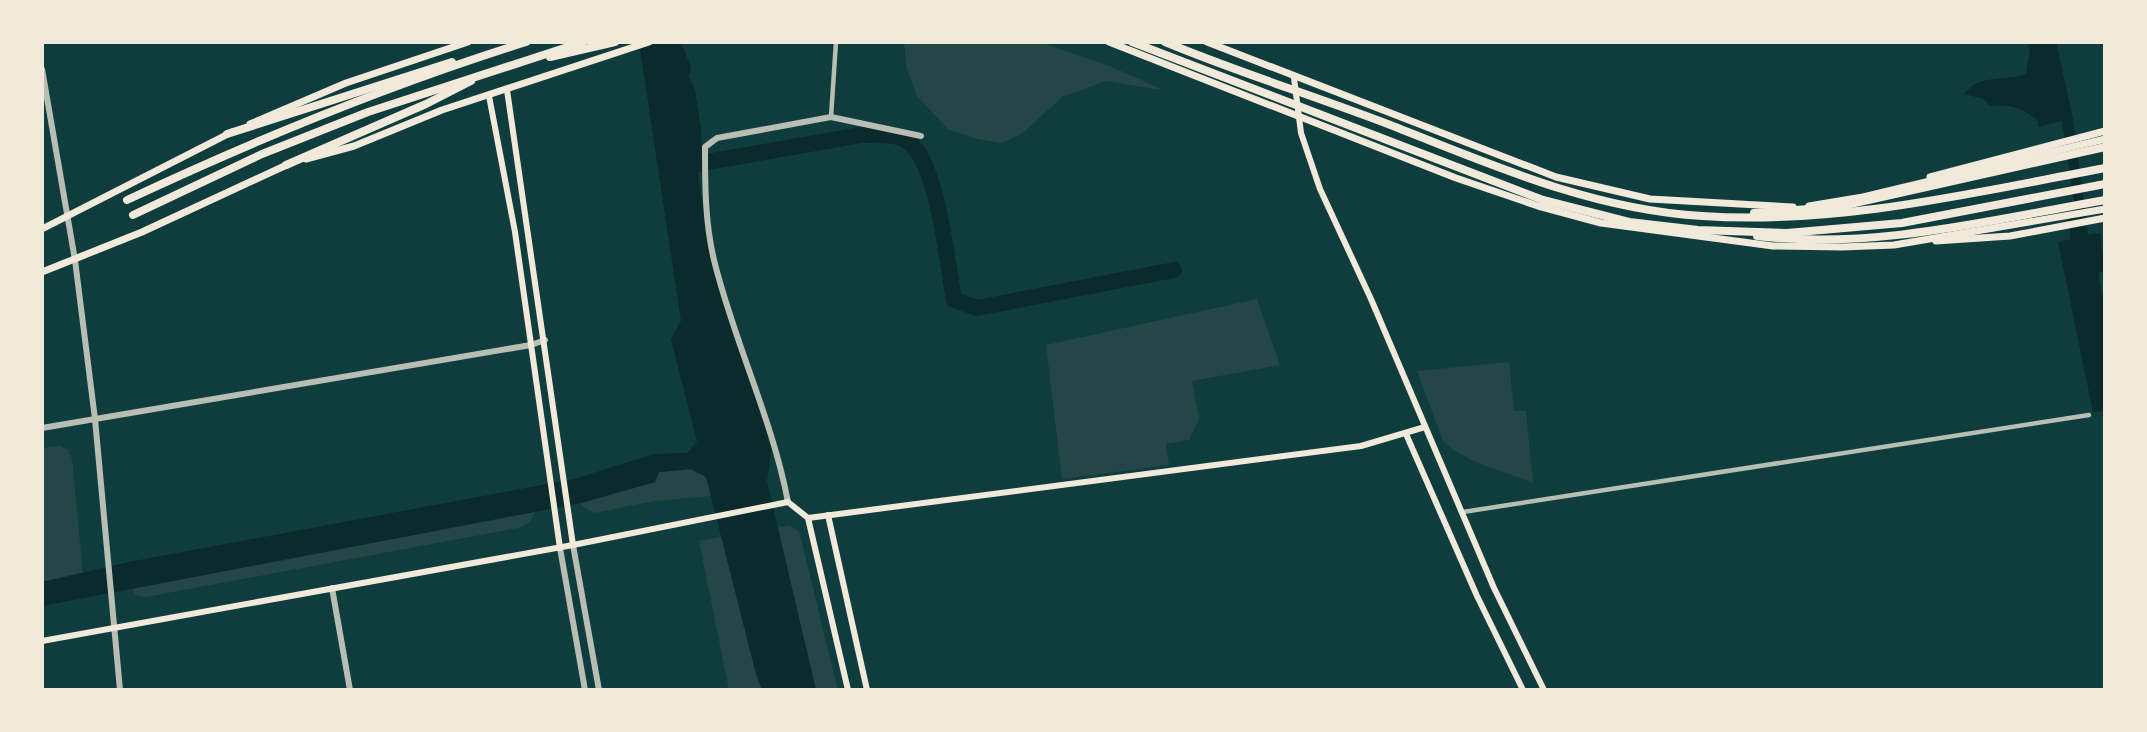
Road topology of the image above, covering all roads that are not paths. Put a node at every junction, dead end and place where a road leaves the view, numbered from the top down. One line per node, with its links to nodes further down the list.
1 (468, 42): 21 (main road)
2 (518, 42): 12 (highway)
3 (526, 42): 12 (highway)
4 (583, 42): 13 (highway)
5 (615, 42): 13 (highway)
6 (649, 42): 16 (main road)
7 (836, 42): 19 (street)
8 (1109, 42): 18 (main road)
9 (1132, 42): 37 (highway)
10 (1165, 42): 34 (highway)
11 (1207, 42): 15 (main road)
12 (495, 52): 21 (highway); 29 (highway)
13 (498, 67): 25 (highway); 33 (highway)
14 (42, 69): 32 (street)
15 (1294, 78): 18 (main road); 28 (main road)
16 (507, 90): 17 (main road); 41 (main road)
17 (489, 96): 25 (main road); 42 (main road)
18 (1301, 115): 38 (main road); 45 (main road)
19 (831, 117): 22 (street); 48 (street)
20 (2105, 131): 28 (main road)
21 (227, 134): 32 (main road)
22 (921, 136)
23 (2105, 139): 28 (main road)
24 (2105, 147): 34 (highway)
25 (286, 165): 39 (main road)
26 (2105, 168): 34 (highway)
27 (2105, 184): 37 (highway)
28 (1863, 197)
29 (127, 200)
30 (2105, 200): 37 (highway)
31 (2105, 209): 38 (main road)
32 (66, 215): 36 (main road); 39 (street)
33 (133, 215)
34 (1701, 216)
35 (2105, 218): 38 (main road)
36 (42, 229)
37 (1698, 230)
38 (1894, 245)
39 (75, 260): 40 (main road); 44 (street)
40 (42, 272)
41 (545, 340): 42 (street); 52 (main road)
42 (531, 345): 44 (street); 53 (main road)
43 (2089, 415): 49 (street)
44 (94, 419): 46 (street); 55 (street)
45 (1425, 427): 47 (main road); 49 (main road)
46 (42, 428)
47 (1406, 434): 50 (main road); 63 (main road)
48 (788, 502): 51 (main road); 52 (main road)
49 (1463, 512): 64 (main road)
50 (828, 515): 51 (main road); 62 (main road)
51 (808, 518): 61 (main road)
52 (573, 545): 53 (main road); 60 (street)
53 (560, 548): 54 (main road); 59 (street)
54 (332, 588): 55 (main road); 58 (street)
55 (114, 627): 56 (main road); 57 (street)
56 (42, 641)
57 (120, 690)
58 (350, 690)
59 (584, 690)
60 (599, 690)
61 (848, 690)
62 (867, 690)
63 (1523, 690)
64 (1544, 690)

